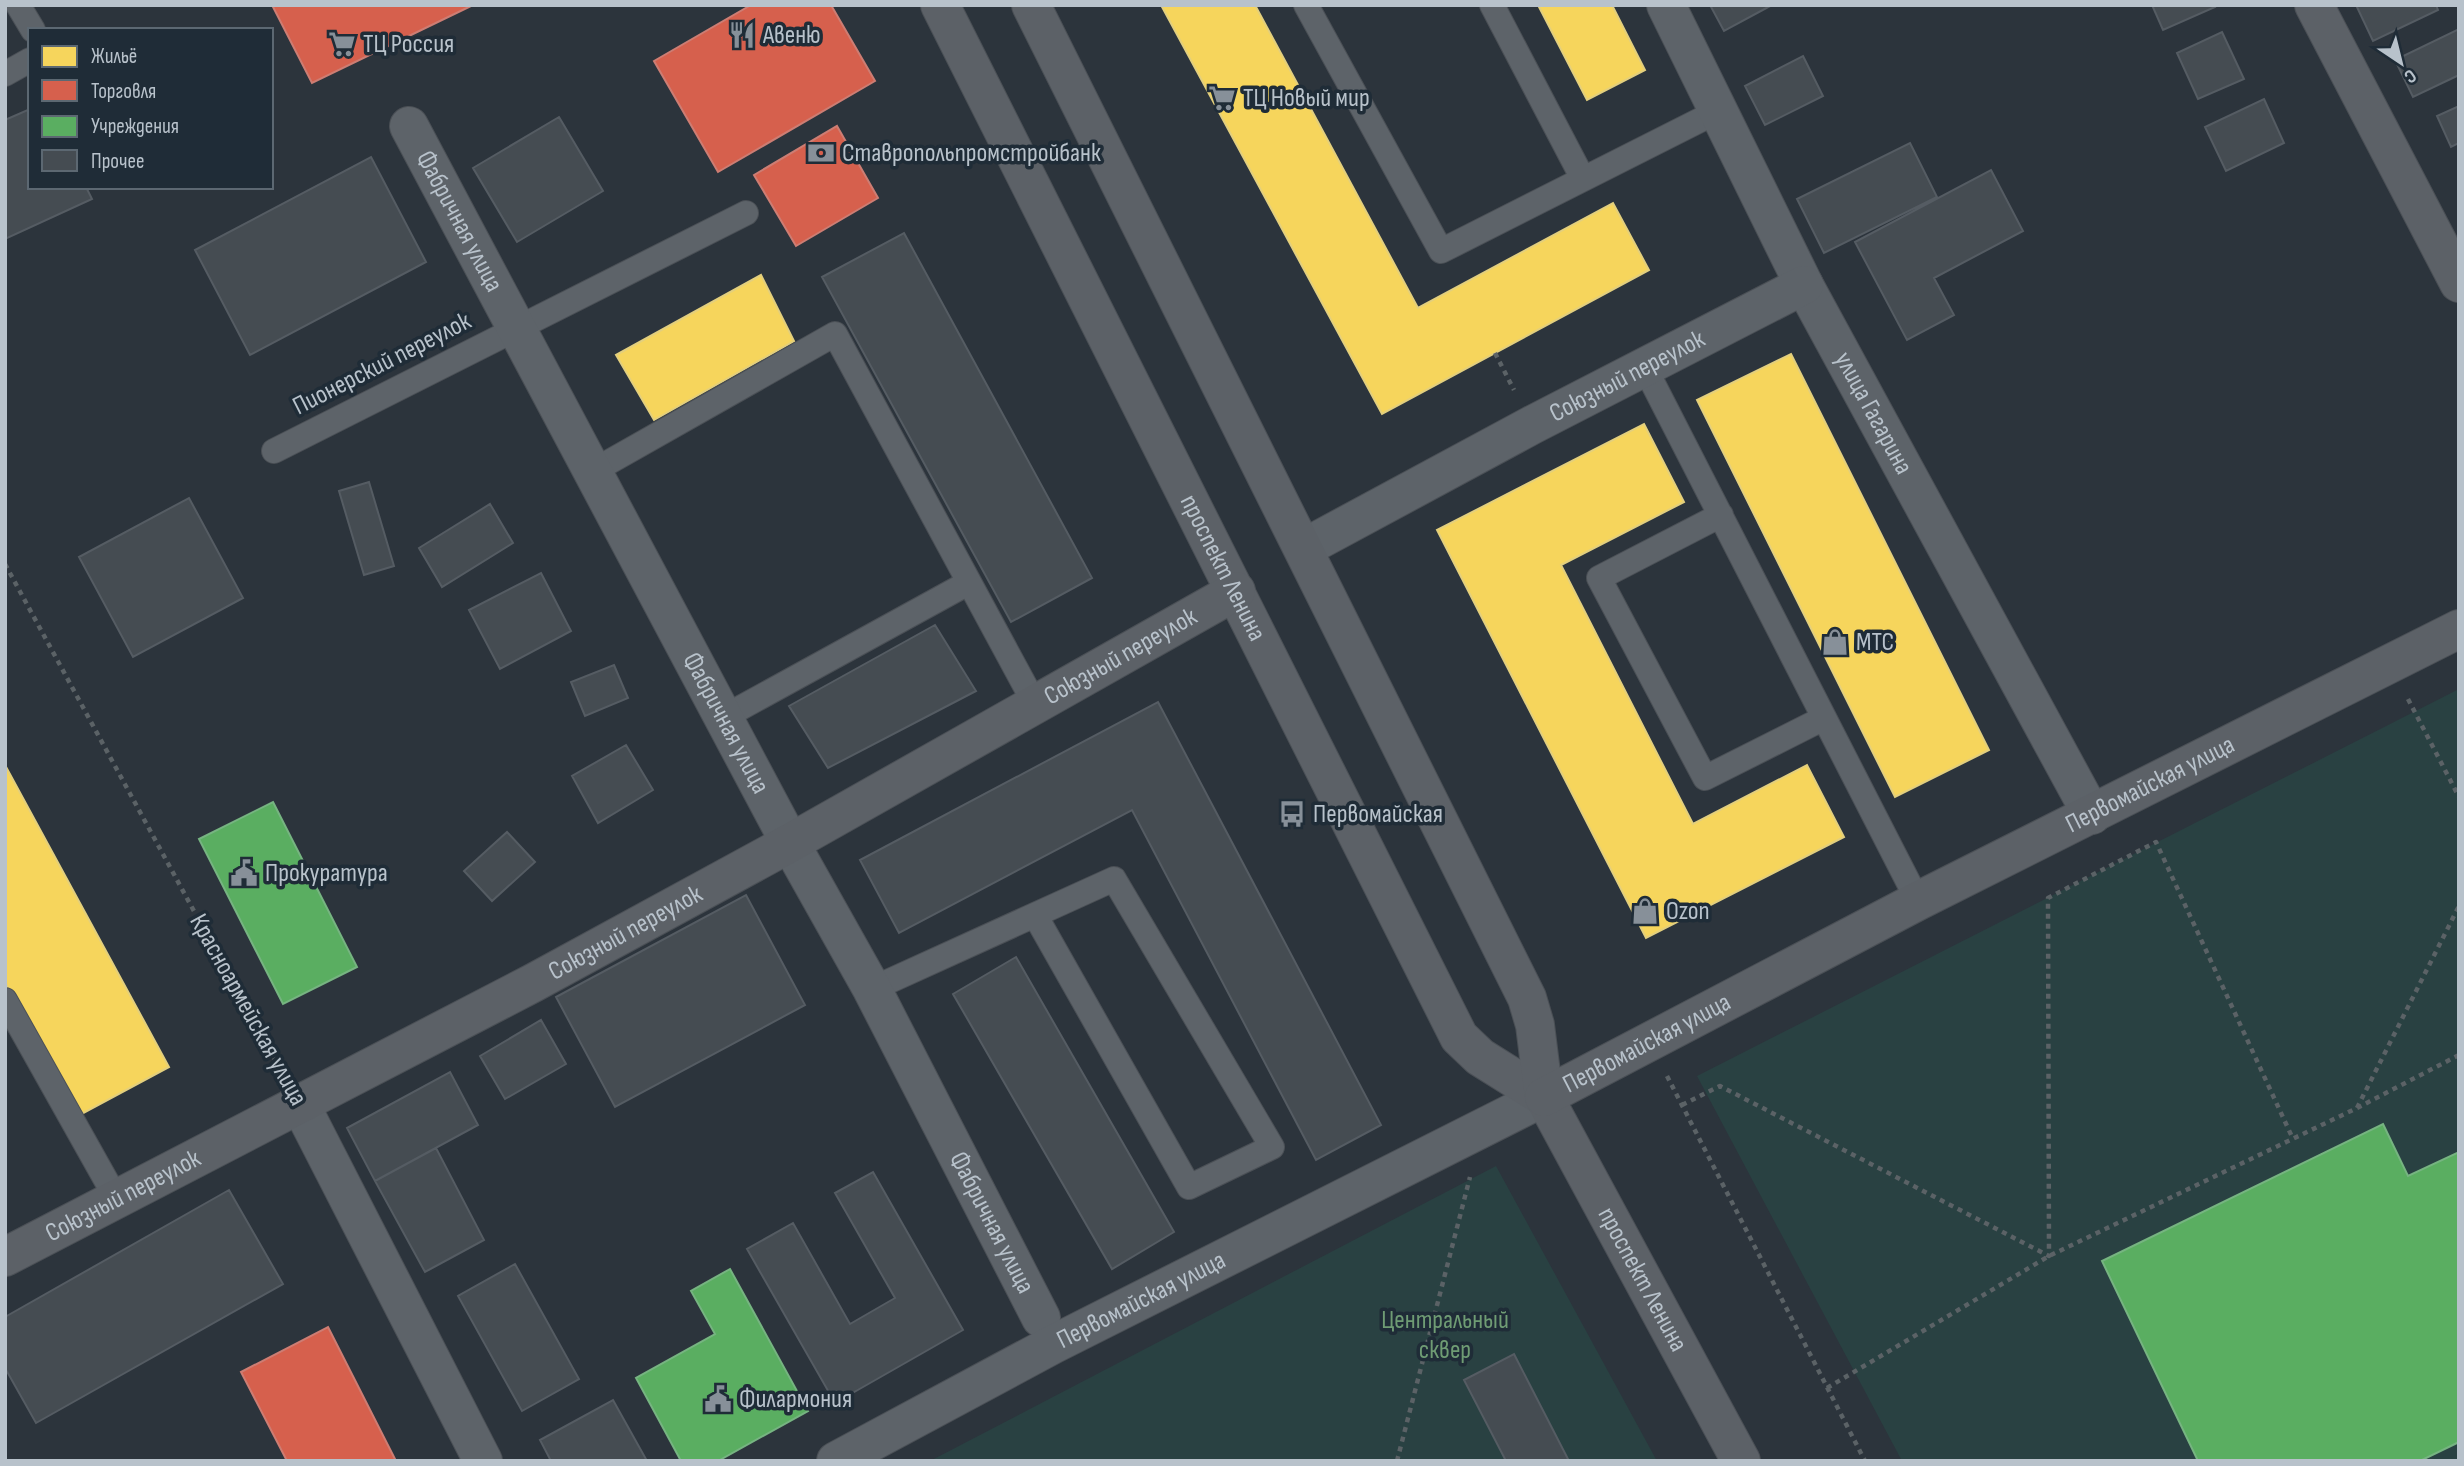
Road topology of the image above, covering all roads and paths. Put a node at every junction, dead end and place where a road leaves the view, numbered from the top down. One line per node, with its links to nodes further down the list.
1 (19, 5): 8 (lane)
2 (940, 5): 25 (main road, проспект Ленина)
3 (1031, 5): 22 (main road, проспект Ленина)
4 (1306, 5): 13 (lane)
5 (1492, 5): 13 (lane)
6 (1666, 5): 11 (street, улица Гагарина)
7 (2314, 5): 15 (main road)
8 (32, 28)
9 (28, 61): 10 (lane)
10 (5, 74)
11 (1720, 110): 13 (lane); 16 (street, улица Гагарина)
12 (409, 126): 17 (street, Фабричная улица)
13 (1582, 177)
14 (746, 213): 17 (lane, Пионерский переулок)
15 (2459, 283)
16 (1804, 285): 18 (street, Союзный переулок); 32 (street, улица Гагарина)
17 (517, 330): 19 (lane, Пионерский переулок); 20 (street, Фабричная улица)
18 (1644, 366): 21 (lane); 22 (street, Союзный переулок)
19 (274, 452)
20 (595, 470): 24 (lane); 29 (street, Фабричная улица)
21 (1721, 515): 30 (lane); 30 (lane)
22 (1304, 548): 41 (main road, проспект Ленина)
23 (5, 564): 42 (path, Красноармейская улица)
24 (968, 583): 28 (lane); 29 (lane)
25 (1236, 591): 28 (main road, Союзный переулок); 41 (main road, проспект Ленина)
26 (2459, 629): 27 (main road, Первомайская улица)
27 (2389, 664): 31 (path); 32 (main road, Первомайская улица)
28 (1036, 706): 33 (main road, Союзный переулок)
29 (724, 717): 33 (street, Фабричная улица)
30 (1824, 718): 34 (lane)
31 (2459, 797)
32 (2092, 815): 34 (main road, Первомайская улица)
33 (790, 843): 37 (street, Фабричная улица); 42 (main road, Союзный переулок)
34 (1918, 901): 39 (main road, Первомайская улица)
35 (2459, 906): 44 (path)
36 (1035, 915): 36 (lane); 37 (lane)
37 (872, 989): 50 (street, Фабричная улица)
38 (5, 1000): 47 (lane)
39 (1648, 1040): 41 (main road, Первомайская улица); 43 (path)
40 (2459, 1055): 44 (path)
41 (1544, 1097): 45 (street, Первомайская улица); 55 (main road, проспект Ленина)
42 (300, 1104): 47 (main road, Союзный переулок); 52 (street, Красноармейская улица)
43 (1682, 1105): 48 (path); 51 (path)
44 (2357, 1108): 46 (path)
45 (1482, 1129): 53 (street, Первомайская улица); 54 (path)
46 (2293, 1139): 48 (path); 48 (path)
47 (116, 1198): 49 (main road, Союзный переулок)
48 (2049, 1256): 51 (path)
49 (5, 1257)
50 (1041, 1318)
51 (1827, 1388): 56 (path)
52 (483, 1461)
53 (836, 1461)
54 (1397, 1461)
55 (1741, 1461)
56 (1866, 1461)

